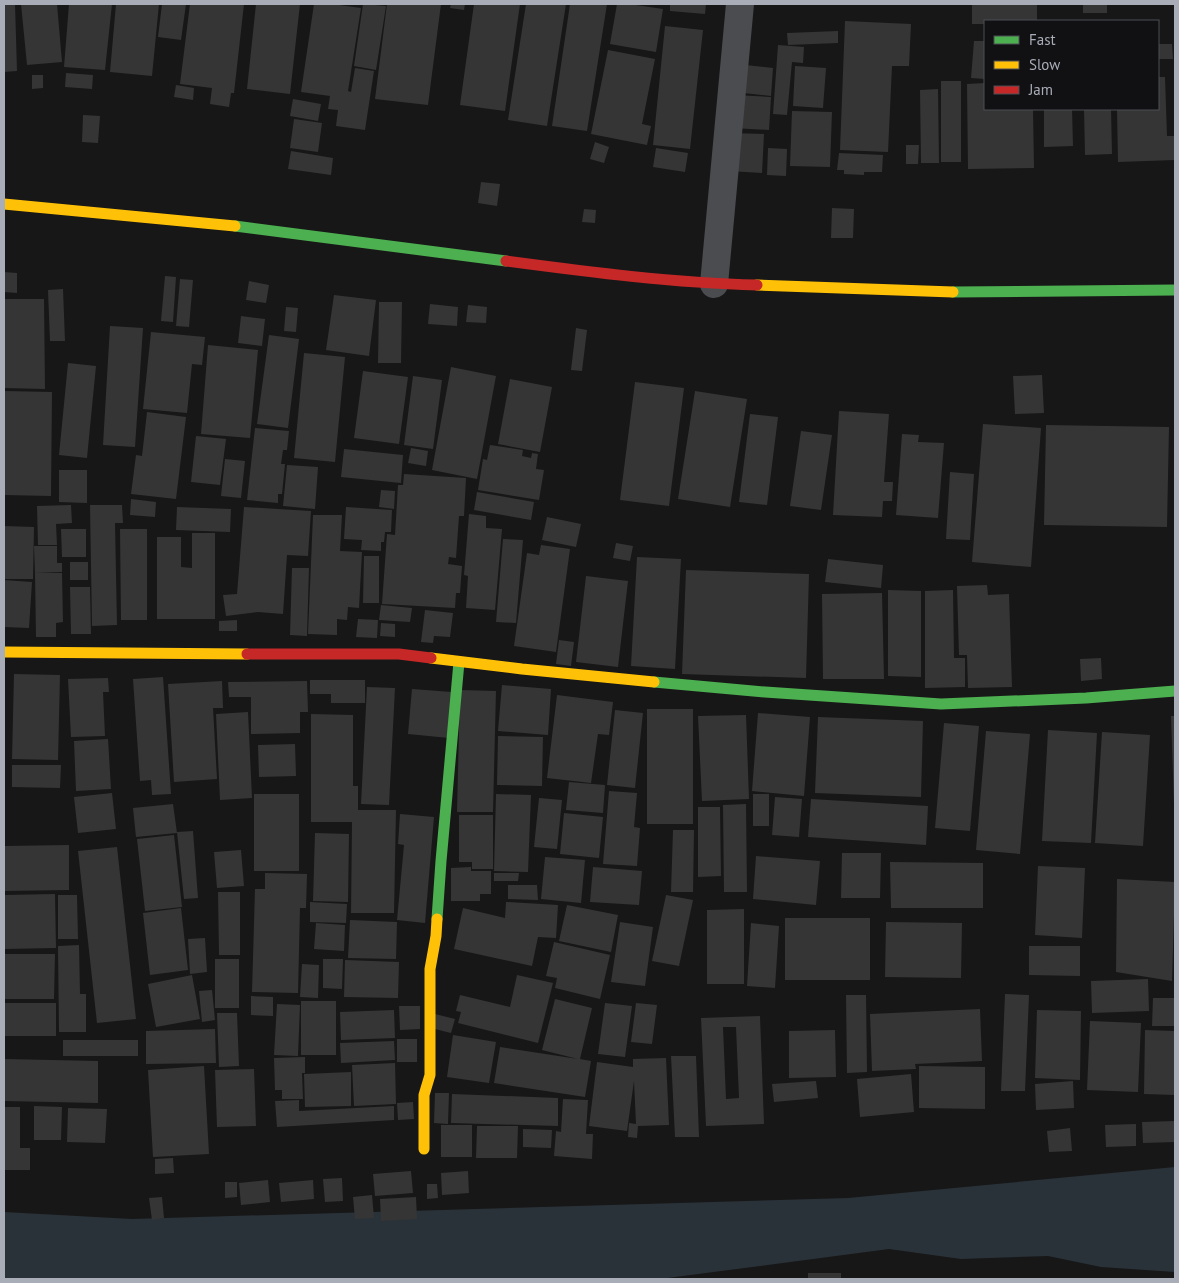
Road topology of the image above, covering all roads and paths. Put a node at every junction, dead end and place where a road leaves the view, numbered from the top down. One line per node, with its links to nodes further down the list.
1 (740, 4): 3 (street)
2 (4, 204): 3 (street)
3 (714, 284): 4 (street)
4 (1175, 290)
5 (4, 652): 6 (street)
6 (459, 662): 7 (street); 8 (street)
7 (1175, 691)
8 (424, 1149)

